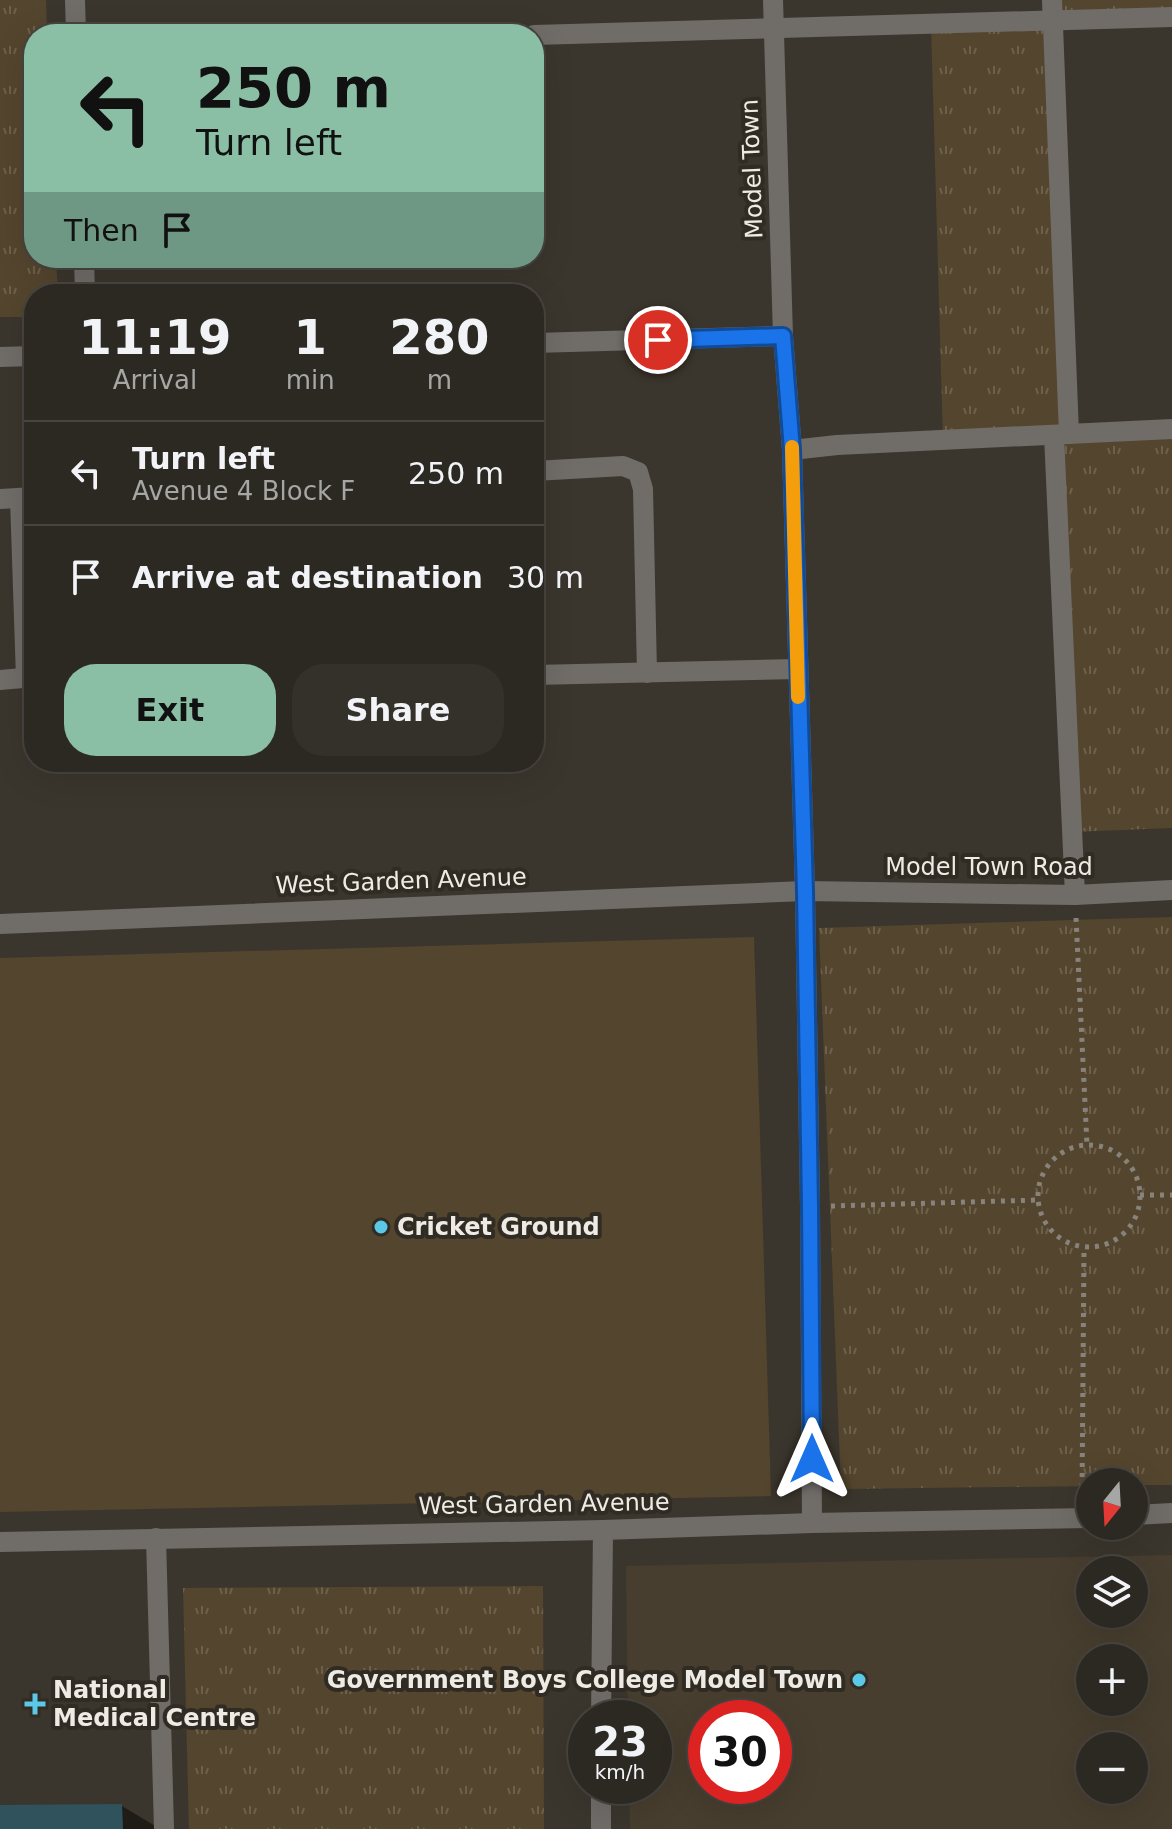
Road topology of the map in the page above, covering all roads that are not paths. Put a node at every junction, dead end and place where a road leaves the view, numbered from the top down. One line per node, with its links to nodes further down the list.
1 (75, 0): 5 (street)
2 (773, 0): 6 (street, Model Town)
3 (1052, 10): 4 (street); 6 (street); 13 (street)
4 (1172, 17)
5 (76, 24)
6 (774, 27): 7 (street); 8 (street, Model Town)
7 (544, 35)
8 (783, 336): 9 (street); 14 (street, Model Town)
9 (544, 343)
10 (24, 356): 11 (street)
11 (0, 357)
12 (1172, 429): 13 (street)
13 (1061, 434): 14 (street); 25 (street)
14 (792, 450): 18 (street, Model Town)
15 (544, 470): 19 (street)
16 (18, 498): 17 (street)
17 (24, 588)
18 (798, 669): 19 (street); 24 (street, Model Town)
19 (647, 673): 20 (street)
20 (544, 675)
21 (24, 678): 22 (street)
22 (0, 680)
23 (1172, 890): 25 (street, Model Town Road)
24 (805, 891): 25 (street, Model Town Road); 26 (street, West Garden Avenue); 30 (street, Model Town)
25 (1075, 895)
26 (0, 924)
27 (1172, 1513): 28 (street)
28 (1148, 1514)
29 (1076, 1518): 30 (street, West Garden Avenue)
30 (812, 1523): 31 (street, West Garden Avenue)
31 (603, 1530): 32 (street, West Garden Avenue); 34 (street)
32 (156, 1538): 33 (street, West Garden Avenue); 36 (street)
33 (0, 1542)
34 (601, 1700)
35 (601, 1804): 37 (street)
36 (164, 1829)
37 (601, 1829)

